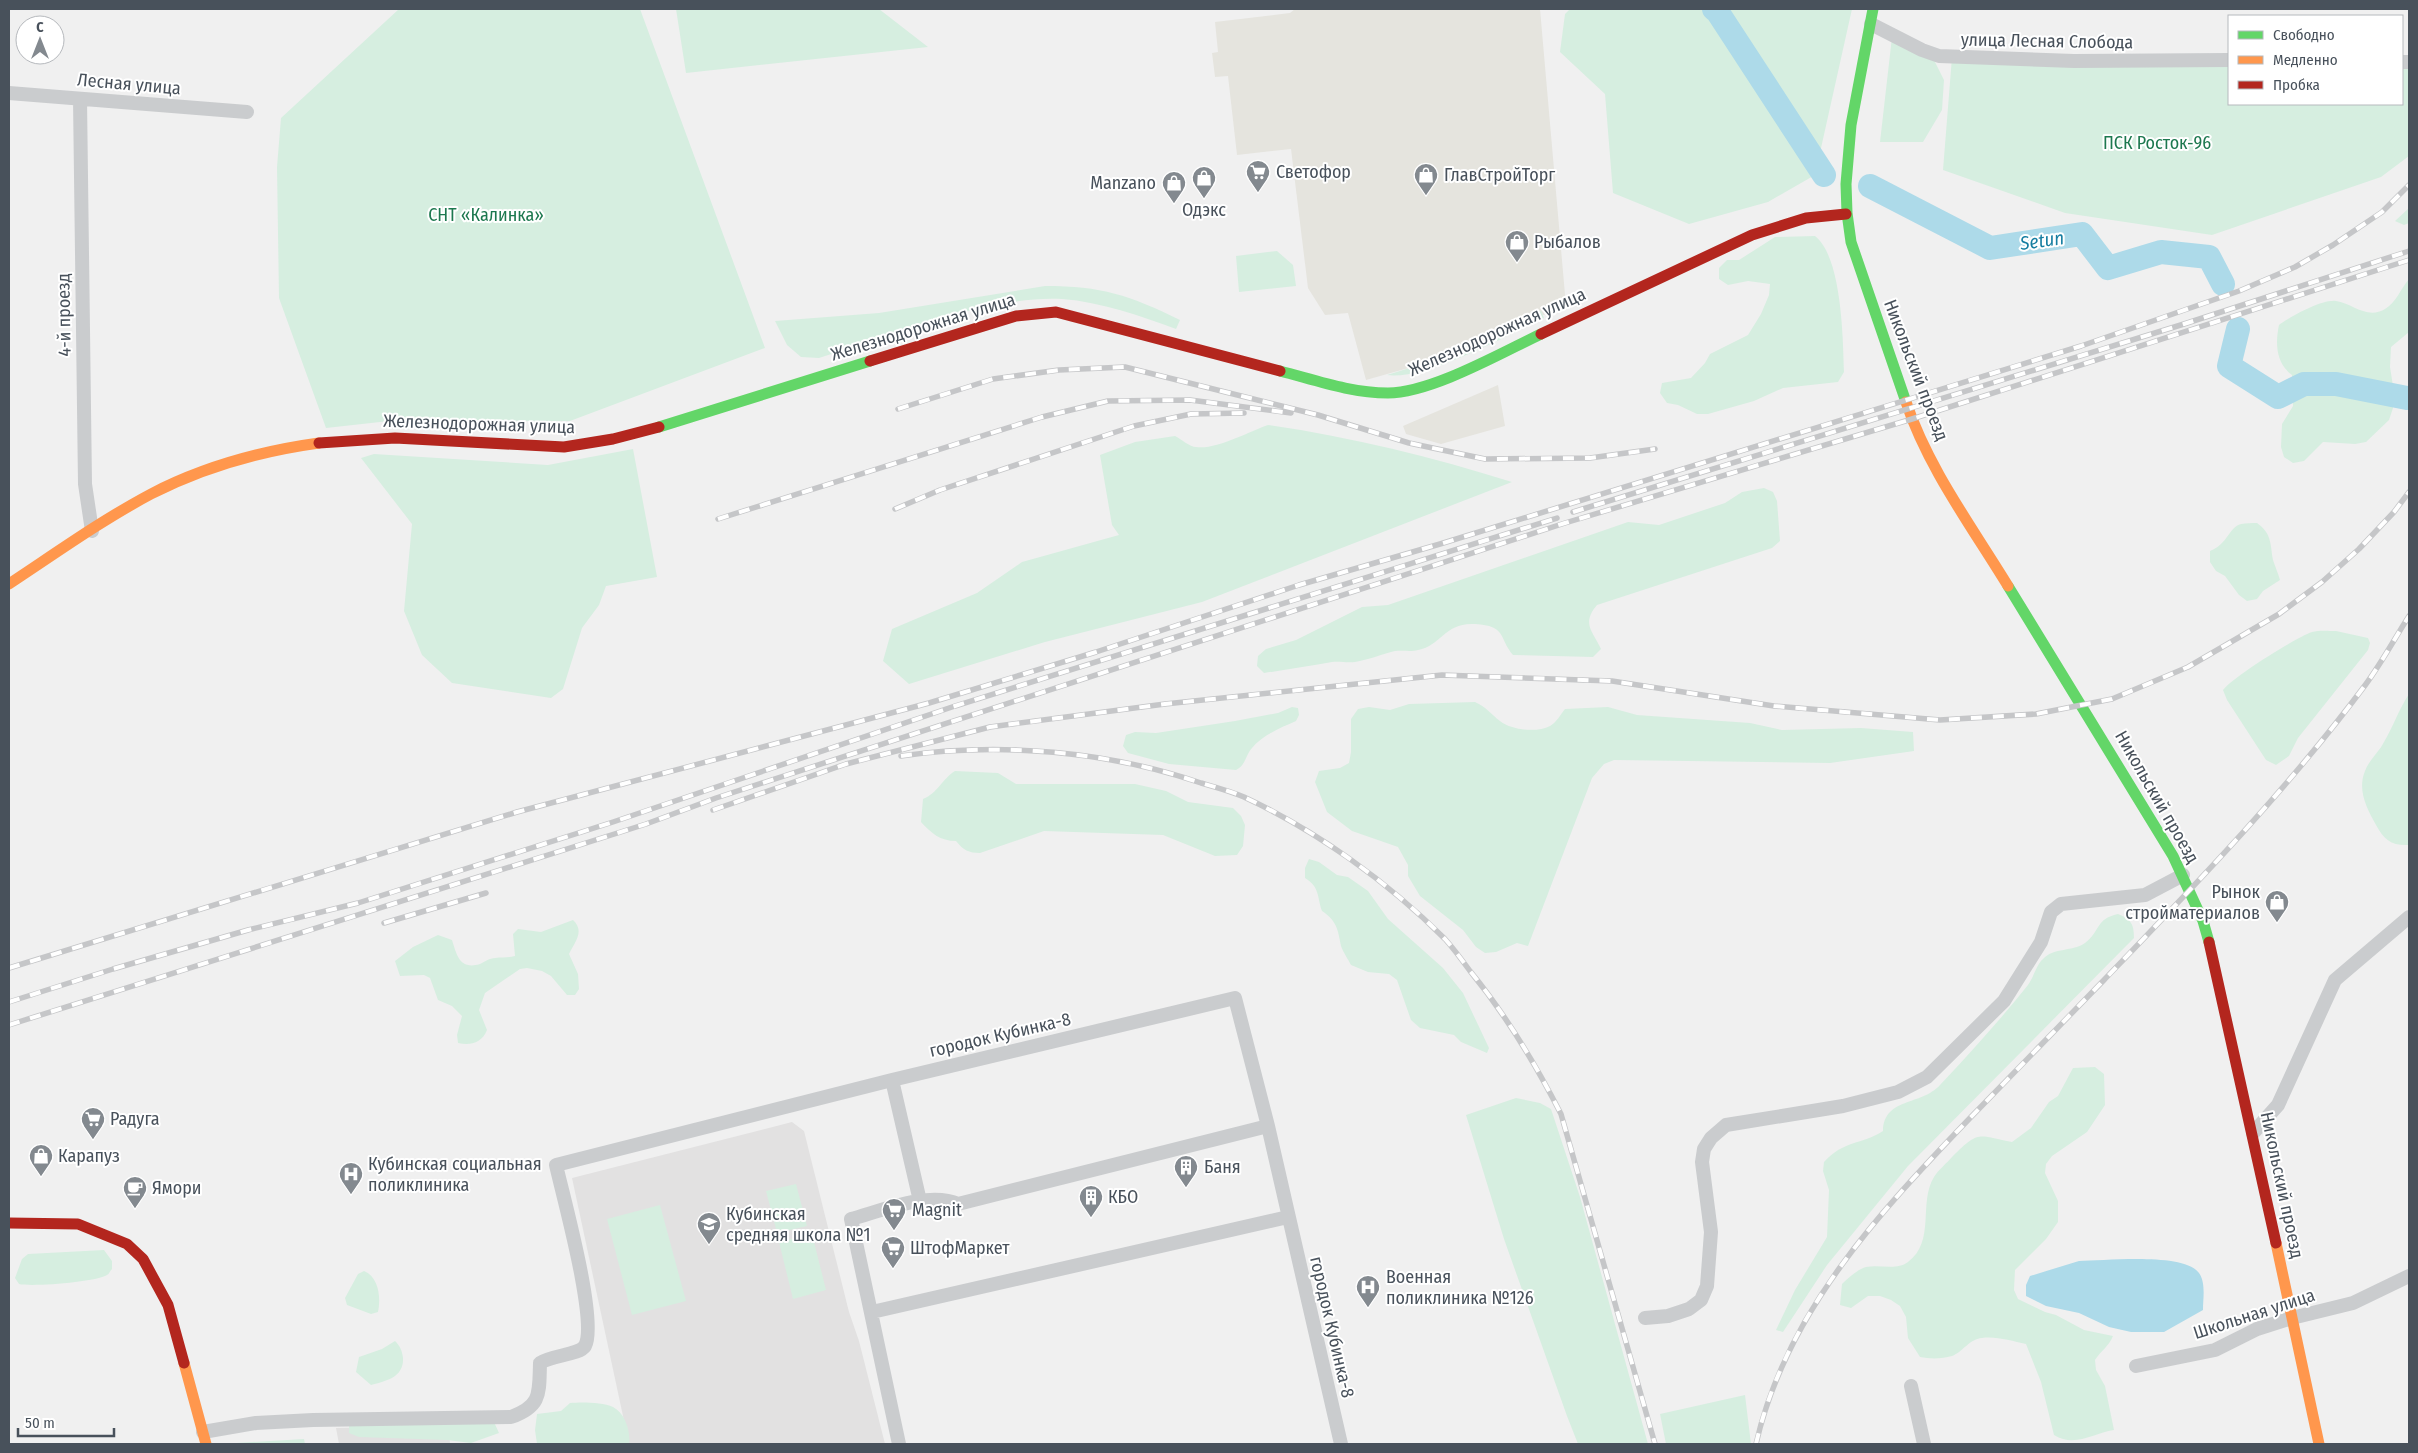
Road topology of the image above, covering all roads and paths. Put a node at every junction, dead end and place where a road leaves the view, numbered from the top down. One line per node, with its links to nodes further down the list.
1 (1873, 9): 2 (street, Никольский проезд)
2 (1870, 24): 3 (street, улица Лесная Слобода); 7 (street, Никольский проезд)
3 (2228, 60)
4 (9, 93): 5 (street, Лесная улица)
5 (80, 99): 6 (street, Лесная улица); 8 (street, 4-й проезд)
6 (247, 112)
7 (1846, 214): 8 (street, Железнодорожная улица); 10 (street, Никольский проезд)
8 (92, 531): 9 (street, Железнодорожная улица)
9 (9, 584)
10 (2183, 875): 14 (street, Никольский проезд); 20 (street)
11 (2409, 917): 14 (street)
12 (892, 1080): 13 (street, городок Кубинка-8); 15 (street); 24 (street, городок Кубинка-8)
13 (1268, 1126): 15 (street); 16 (street, городок Кубинка-8)
14 (2253, 1133): 21 (street, Никольский проезд)
15 (920, 1201): 19 (street)
16 (1288, 1217): 19 (street); 26 (street, городок Кубинка-8)
17 (9, 1223): 24 (street)
18 (2409, 1276): 21 (street, Школьная улица)
19 (872, 1312): 25 (street)
20 (1645, 1318)
21 (2292, 1318): 22 (street, Школьная улица); 28 (street, Никольский проезд)
22 (2136, 1366)
23 (1911, 1386): 27 (street)
24 (204, 1438)
25 (898, 1444)
26 (1341, 1444)
27 (1924, 1444)
28 (2319, 1444)

